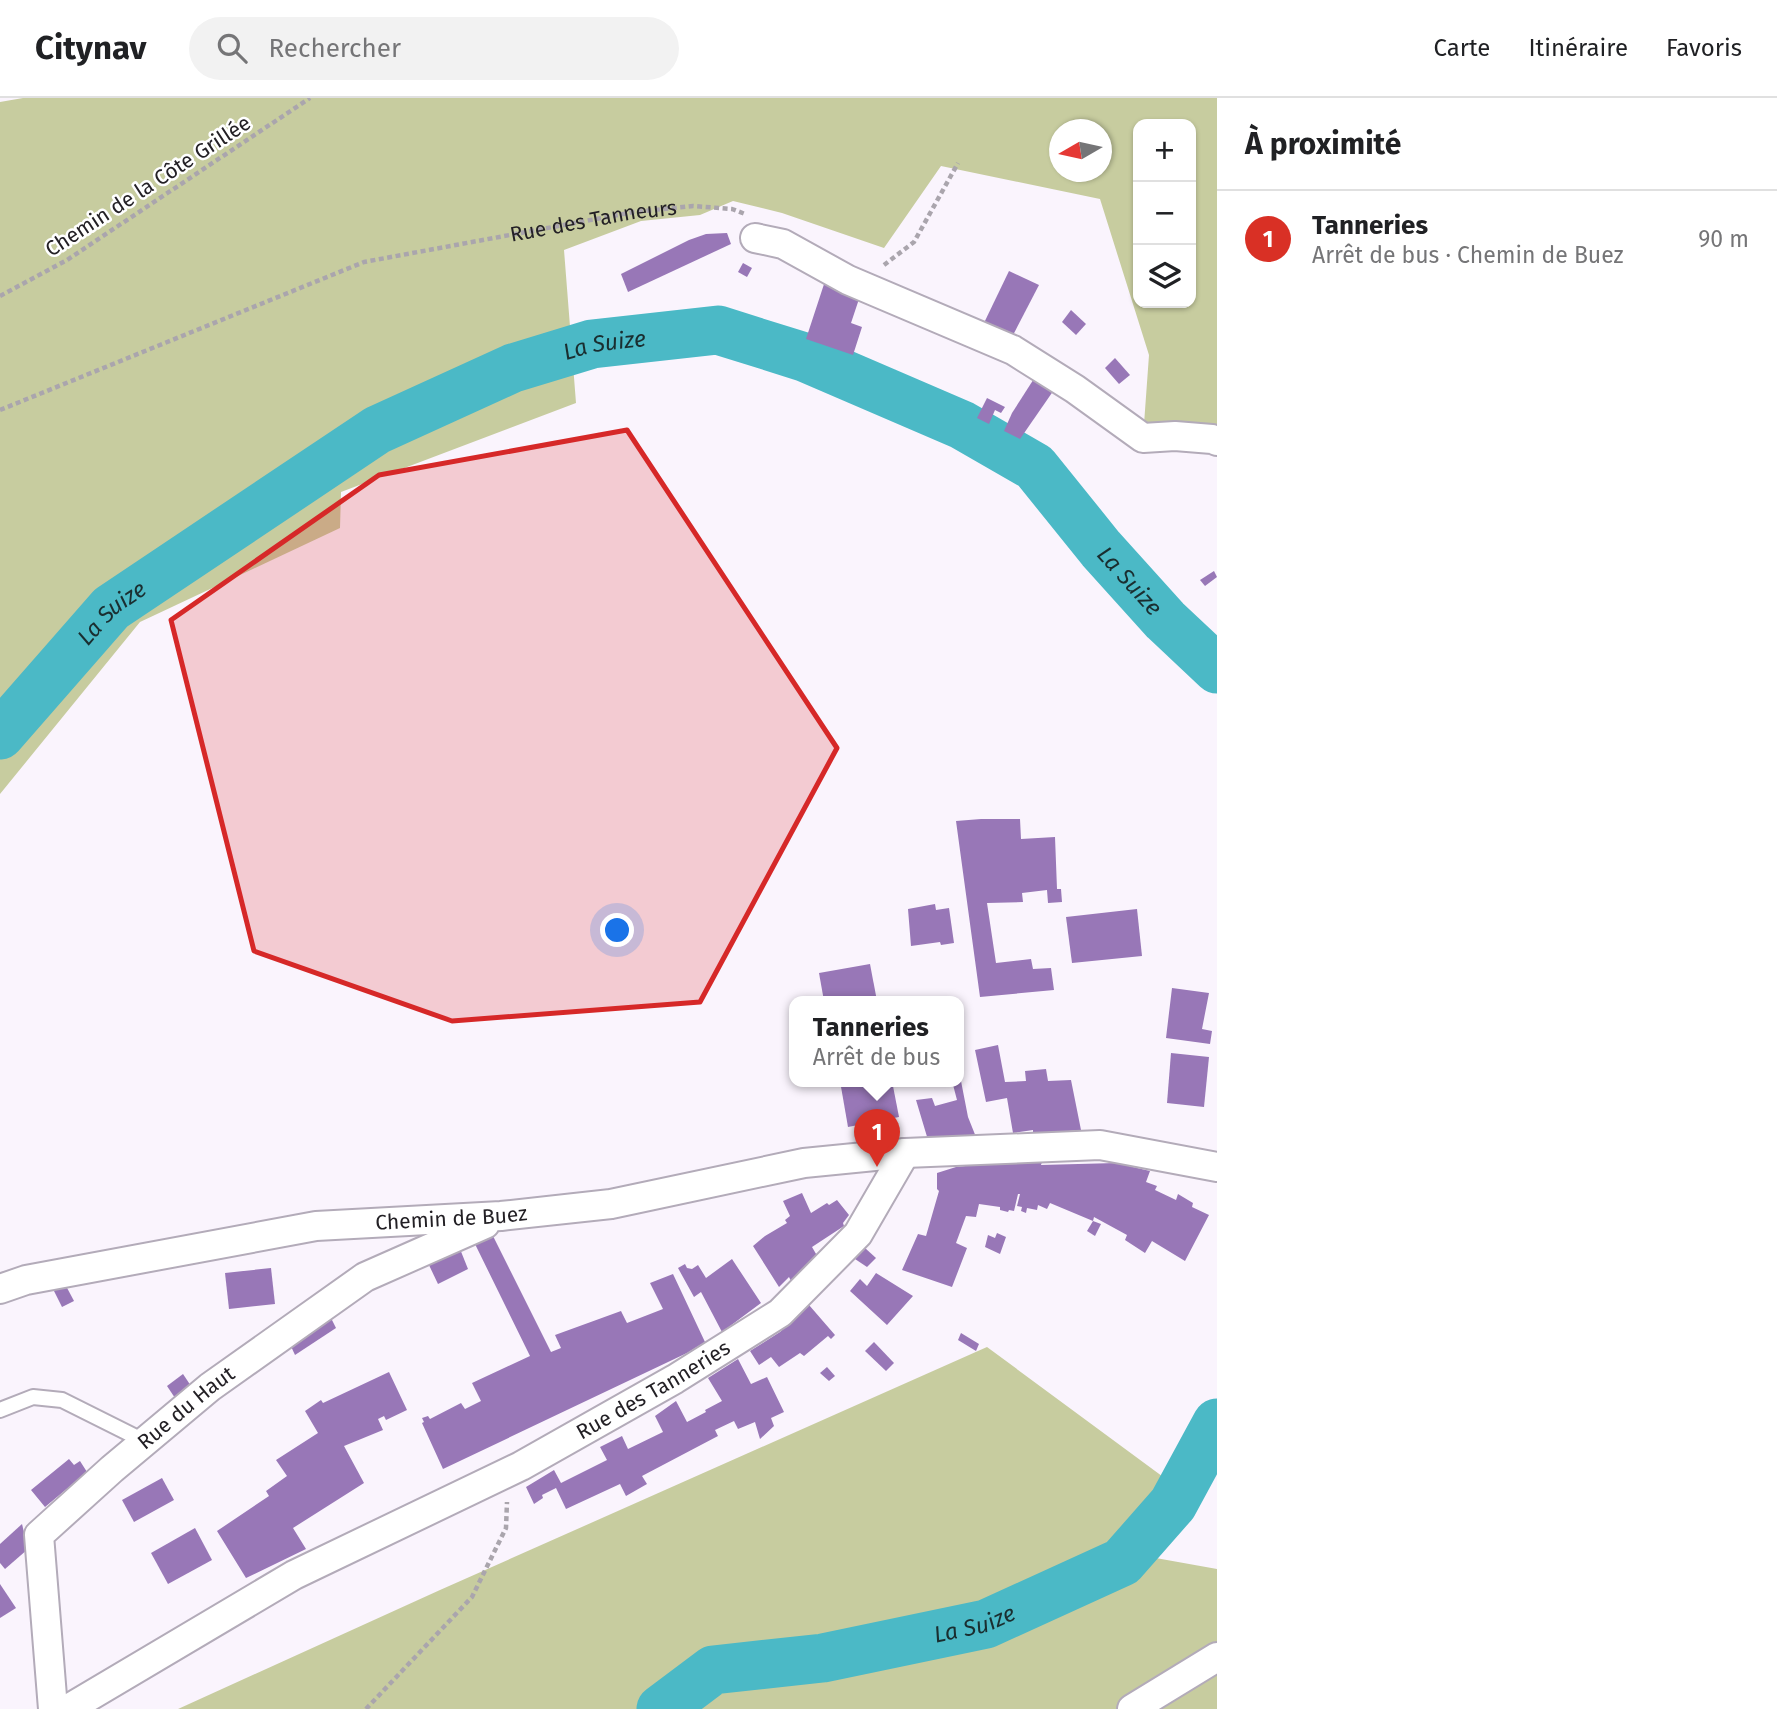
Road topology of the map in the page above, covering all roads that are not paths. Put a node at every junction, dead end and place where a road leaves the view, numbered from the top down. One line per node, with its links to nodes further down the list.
1 (755, 228): 2 (street)
2 (1217, 441)
3 (905, 1153): 4 (street); 5 (street, Chemin de Buez); 11 (street, Rue des Tanneries)
4 (1217, 1167)
5 (501, 1216): 6 (street, Chemin de Buez); 8 (street, Rue du Haut)
6 (0, 1289)
7 (0, 1410): 8 (lane)
8 (144, 1441): 10 (street, Rue du Haut)
9 (1217, 1657): 12 (street)
10 (53, 1709)
11 (68, 1709)
12 (1132, 1709)

